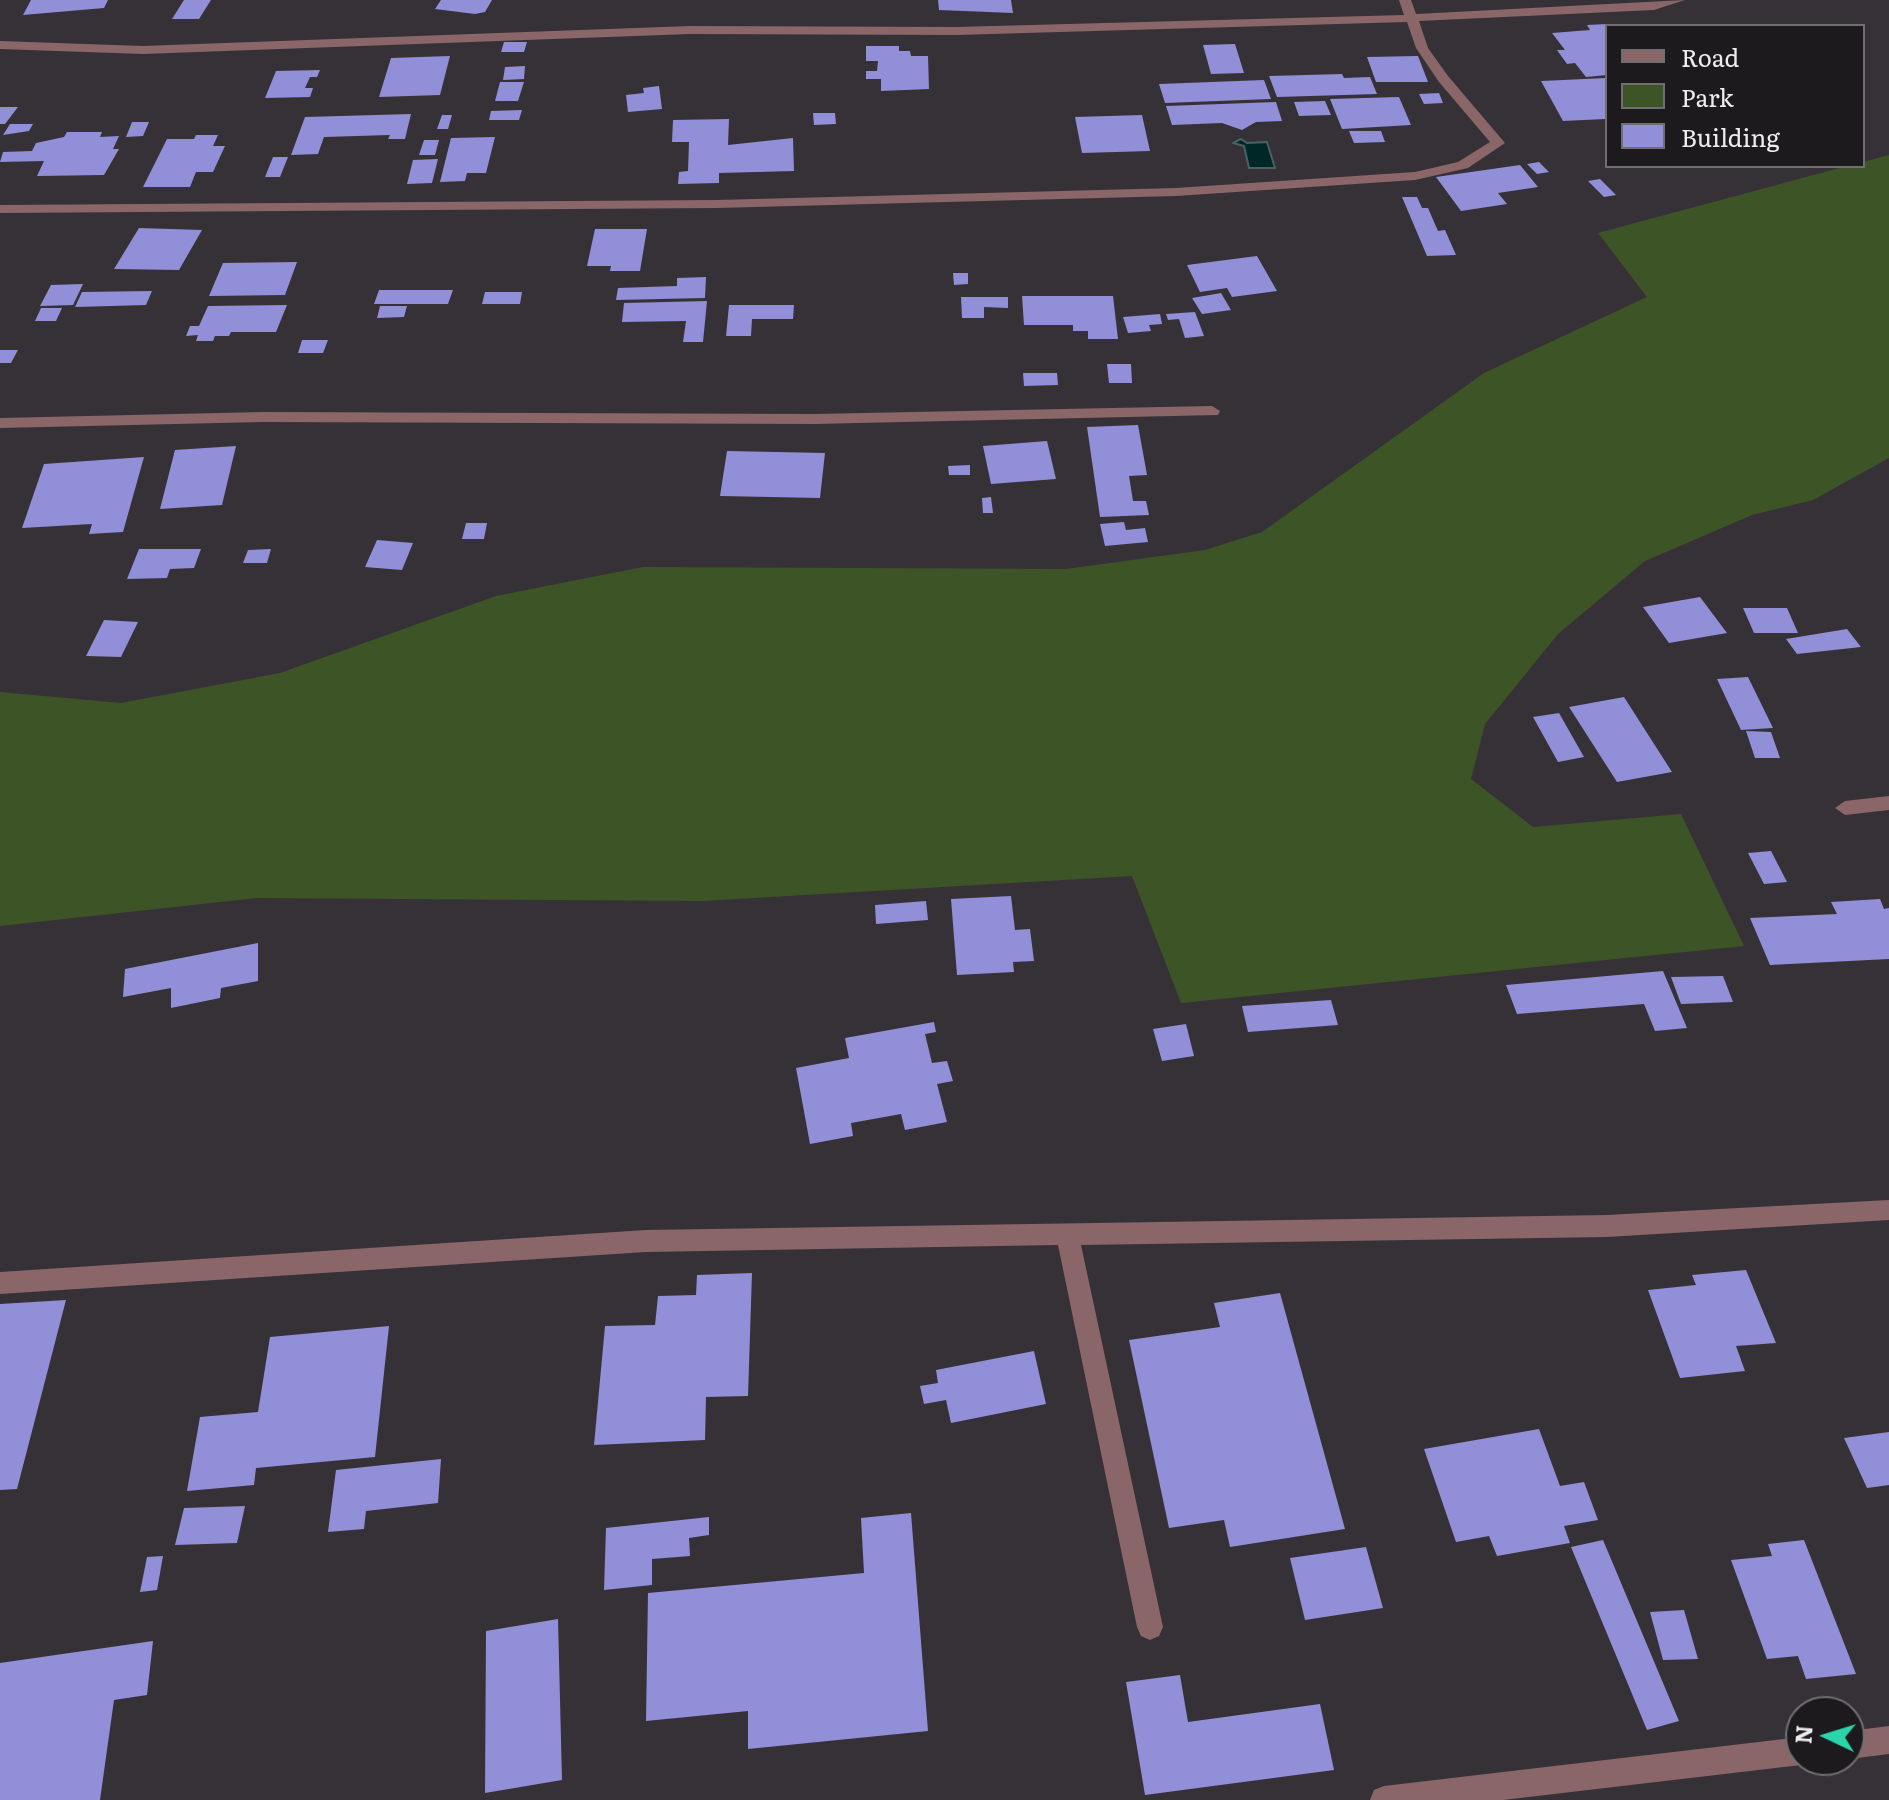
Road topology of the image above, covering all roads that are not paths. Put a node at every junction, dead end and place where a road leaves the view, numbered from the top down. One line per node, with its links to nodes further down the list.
1 (1405, 0): 3 (street)
2 (1679, 0): 3 (street)
3 (1409, 17): 4 (street); 5 (street)
4 (0, 45)
5 (0, 209)
6 (1212, 411): 7 (street)
7 (0, 423)
8 (1889, 803): 9 (street)
9 (1845, 808)
10 (1889, 1210): 11 (street)
11 (1067, 1235): 12 (street); 13 (street)
12 (0, 1283)
13 (1150, 1627)
14 (1889, 1740): 15 (street)
15 (1865, 1743)
16 (1785, 1753): 17 (street)
17 (1384, 1800)

